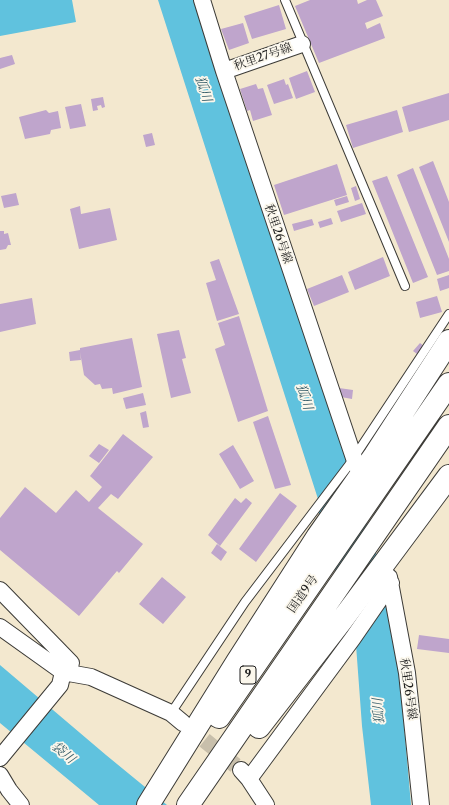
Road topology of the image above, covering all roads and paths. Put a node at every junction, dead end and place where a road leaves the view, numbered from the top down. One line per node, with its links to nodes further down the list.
1 (202, 0): 4 (street, 秋里26号線)
2 (285, 0): 3 (lane)
3 (302, 44): 4 (street, 秋里27号線); 5 (lane)
4 (224, 71): 10 (street, 秋里26号線)
5 (405, 286)
6 (449, 314): 10 (lane)
7 (449, 341): 10 (highway)
8 (449, 384): 20 (highway, 国道9号 / 9)
9 (449, 426): 21 (highway, 国道9号 / 9)
10 (354, 467): 17 (lane); 20 (highway)
11 (449, 476): 12 (highway)
12 (386, 578): 15 (highway); 26 (street, 秋里26号線)
13 (0, 590): 16 (street)
14 (0, 627): 16 (street)
15 (347, 629): 21 (highway); 25 (street)
16 (62, 678): 17 (street); 18 (street)
17 (177, 718)
18 (0, 758)
19 (0, 775): 22 (street)
20 (167, 784): 23 (highway); 24 (highway, 国道9号 / 9)
21 (194, 804)
22 (21, 805)
23 (148, 805)
24 (158, 805)
25 (266, 805)
26 (421, 805)

